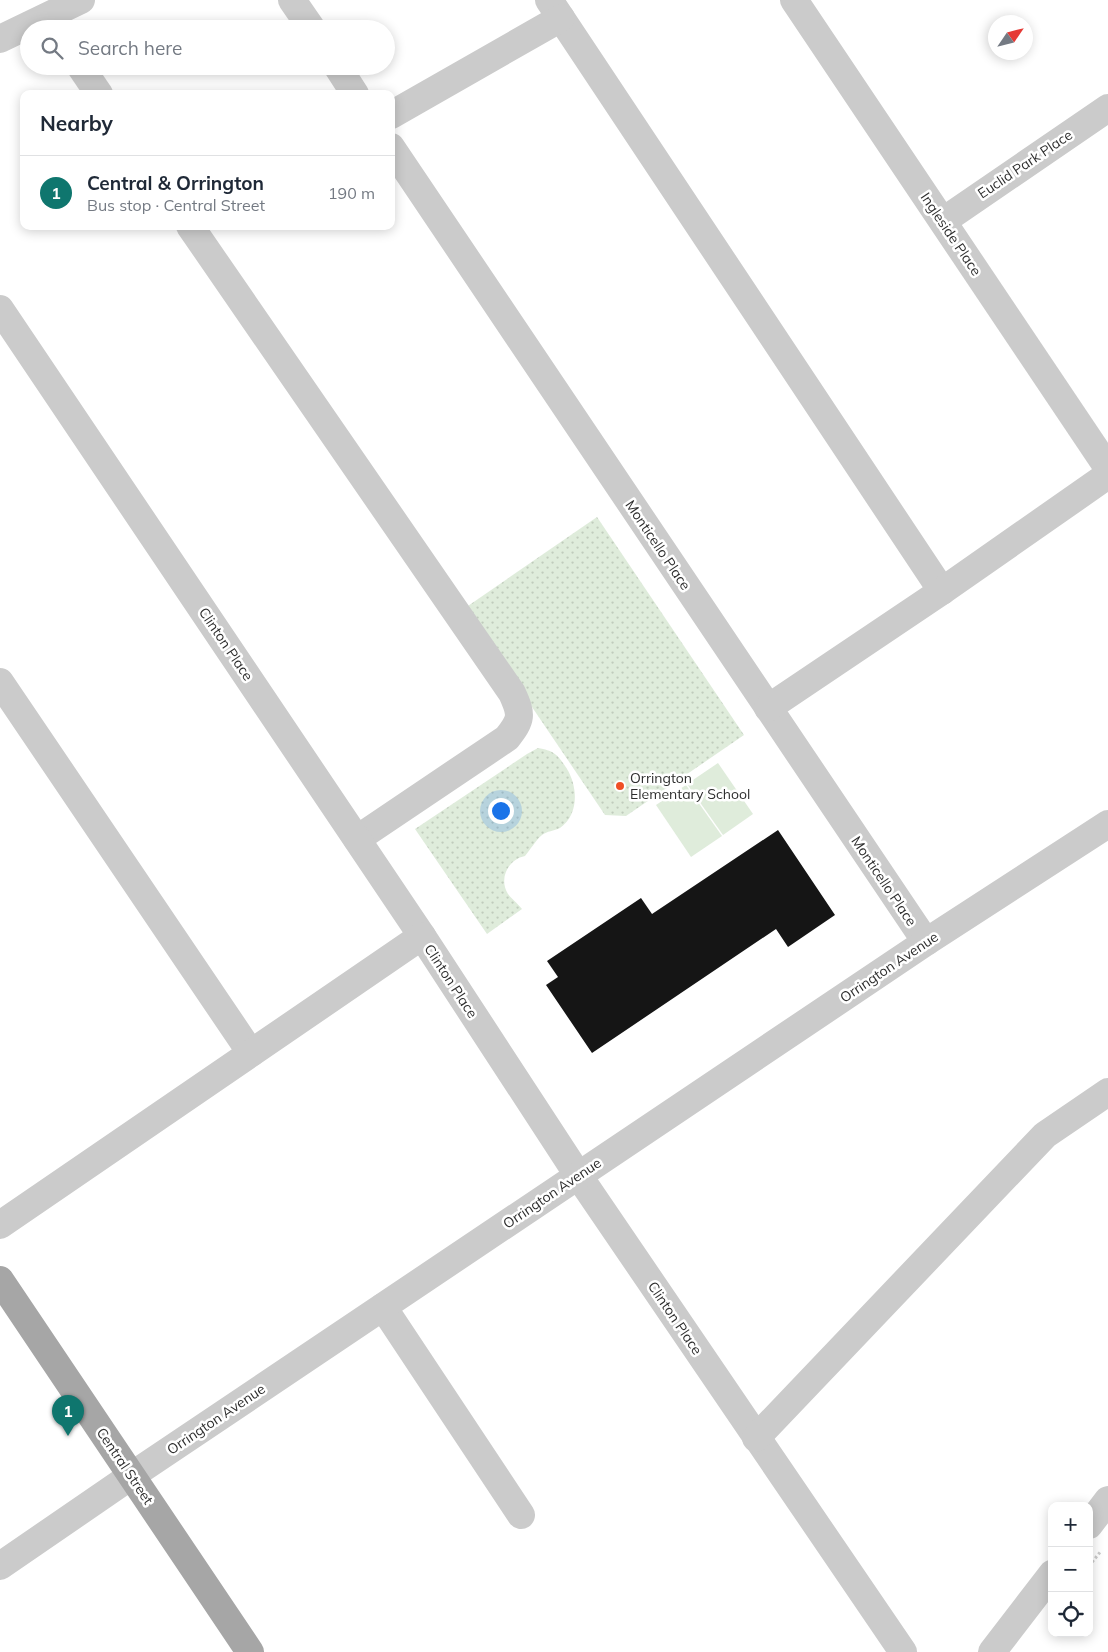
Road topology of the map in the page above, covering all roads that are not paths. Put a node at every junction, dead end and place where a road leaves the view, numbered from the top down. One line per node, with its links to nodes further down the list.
1 (81, 0): 5 (street)
2 (292, 0): 6 (street)
3 (794, 0): 16 (street, Ingleside Place)
4 (555, 9): 14 (street); 20 (street)
5 (54, 20)
6 (306, 20)
7 (20, 33): 8 (street)
8 (0, 40)
9 (86, 75): 11 (street)
10 (343, 75): 12 (street)
11 (96, 90)
12 (352, 90)
13 (1108, 108): 16 (street, Euclid Park Place)
14 (395, 112)
15 (395, 153): 22 (street, Monticello Place)
16 (943, 221): 19 (street, Ingleside Place)
17 (193, 230): 24 (street)
18 (0, 309): 24 (street, Clinton Place)
19 (1107, 468): 20 (street)
20 (942, 591): 22 (street)
21 (0, 682): 27 (street)
22 (768, 708): 26 (street, Monticello Place)
23 (1108, 824): 26 (street, Orrington Avenue)
24 (357, 839): 25 (street, Clinton Place)
25 (422, 936): 27 (street); 29 (street, Clinton Place)
26 (926, 942): 29 (street, Orrington Avenue)
27 (251, 1053): 30 (street)
28 (1108, 1092): 33 (street)
29 (578, 1175): 32 (street, Orrington Avenue); 33 (street, Clinton Place)
30 (0, 1225)
31 (0, 1280): 34 (main road, Central Street)
32 (382, 1307): 34 (street, Orrington Avenue); 36 (street)
33 (756, 1438): 41 (street, Clinton Place)
34 (131, 1476): 38 (street, Orrington Avenue); 40 (main road, Central Street)
35 (1108, 1500): 37 (street)
36 (521, 1515)
37 (1093, 1520)
38 (0, 1566)
39 (1048, 1579): 42 (street)
40 (250, 1652)
41 (903, 1652)
42 (992, 1652)

